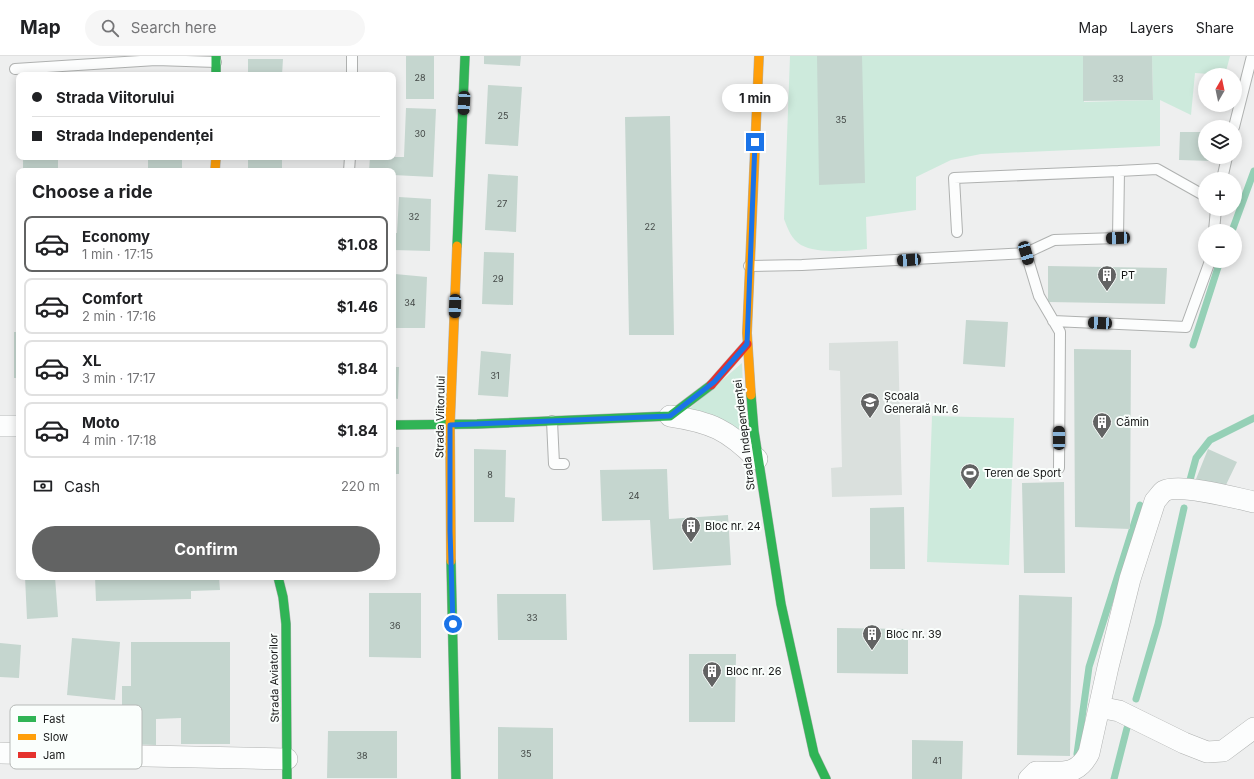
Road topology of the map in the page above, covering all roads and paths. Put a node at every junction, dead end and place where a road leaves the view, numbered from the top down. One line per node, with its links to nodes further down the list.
1 (352, 56): 8 (lane)
2 (466, 56): 21 (street, Strada Viitorului)
3 (759, 56): 14 (street, Strada Independenței)
4 (1252, 56): 9 (lane)
5 (216, 59): 6 (lane); 7 (street)
6 (15, 69)
7 (216, 72)
8 (352, 72)
9 (1236, 120)
10 (1119, 171): 11 (lane); 12 (lane); 13 (lane)
11 (1198, 192)
12 (957, 232)
13 (1026, 253): 14 (lane); 16 (lane)
14 (749, 266): 17 (street, Strada Independenței)
15 (1207, 268): 16 (lane)
16 (1052, 321): 26 (lane)
17 (747, 344): 18 (street); 24 (street, Strada Independenței)
18 (670, 416): 19 (street); 24 (street)
19 (552, 421): 21 (street); 25 (lane)
20 (396, 425): 21 (street)
21 (450, 425): 35 (street, Strada Viitorului)
22 (0, 426): 23 (street)
23 (16, 426)
24 (757, 459): 36 (street, Strada Independenței)
25 (564, 464)
26 (1059, 468)
27 (1254, 502): 29 (street)
28 (279, 580): 34 (street, Strada Aviatorilor)
29 (1099, 707): 30 (street); 37 (street)
30 (1254, 728)
31 (0, 753): 32 (street)
32 (10, 754)
33 (142, 761): 34 (street)
34 (287, 769)
35 (456, 779)
36 (826, 779)
37 (1029, 779)

